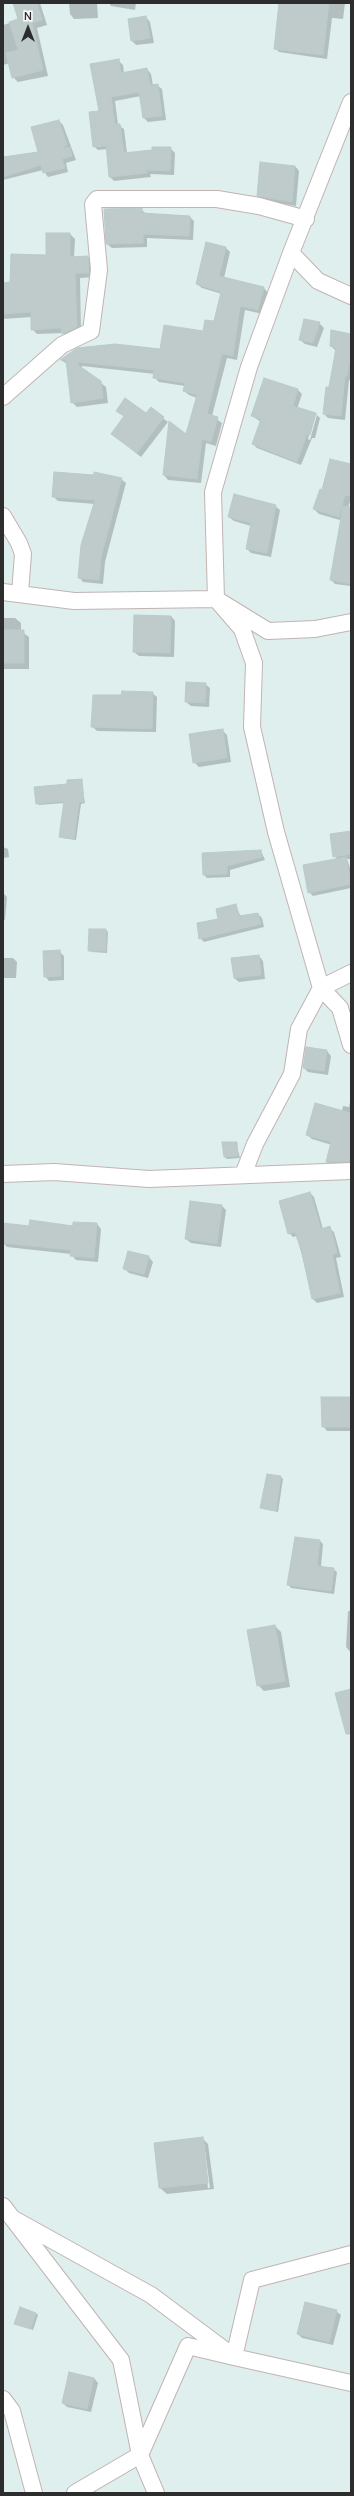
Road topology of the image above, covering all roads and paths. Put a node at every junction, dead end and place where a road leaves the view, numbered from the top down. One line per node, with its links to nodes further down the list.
1 (351, 102): 2 (street)
2 (306, 219): 3 (street); 5 (street)
3 (291, 253): 4 (street); 9 (street)
4 (351, 296)
5 (3, 397)
6 (3, 516): 8 (street)
7 (3, 592): 8 (street)
8 (20, 593): 9 (street)
9 (216, 599): 10 (street); 12 (street)
10 (351, 622)
11 (351, 973): 12 (street)
12 (321, 988): 13 (street); 16 (street)
13 (351, 1045)
14 (351, 1171): 16 (street)
15 (3, 1174): 16 (street)
16 (243, 1176)
17 (7, 2212): 19 (street); 22 (street)
18 (351, 2254): 19 (street)
19 (234, 2357): 20 (street); 22 (street)
20 (351, 2383)
21 (3, 2399): 23 (street)
22 (140, 2455): 24 (street); 25 (street)
23 (34, 2493)
24 (75, 2493)
25 (156, 2493)

